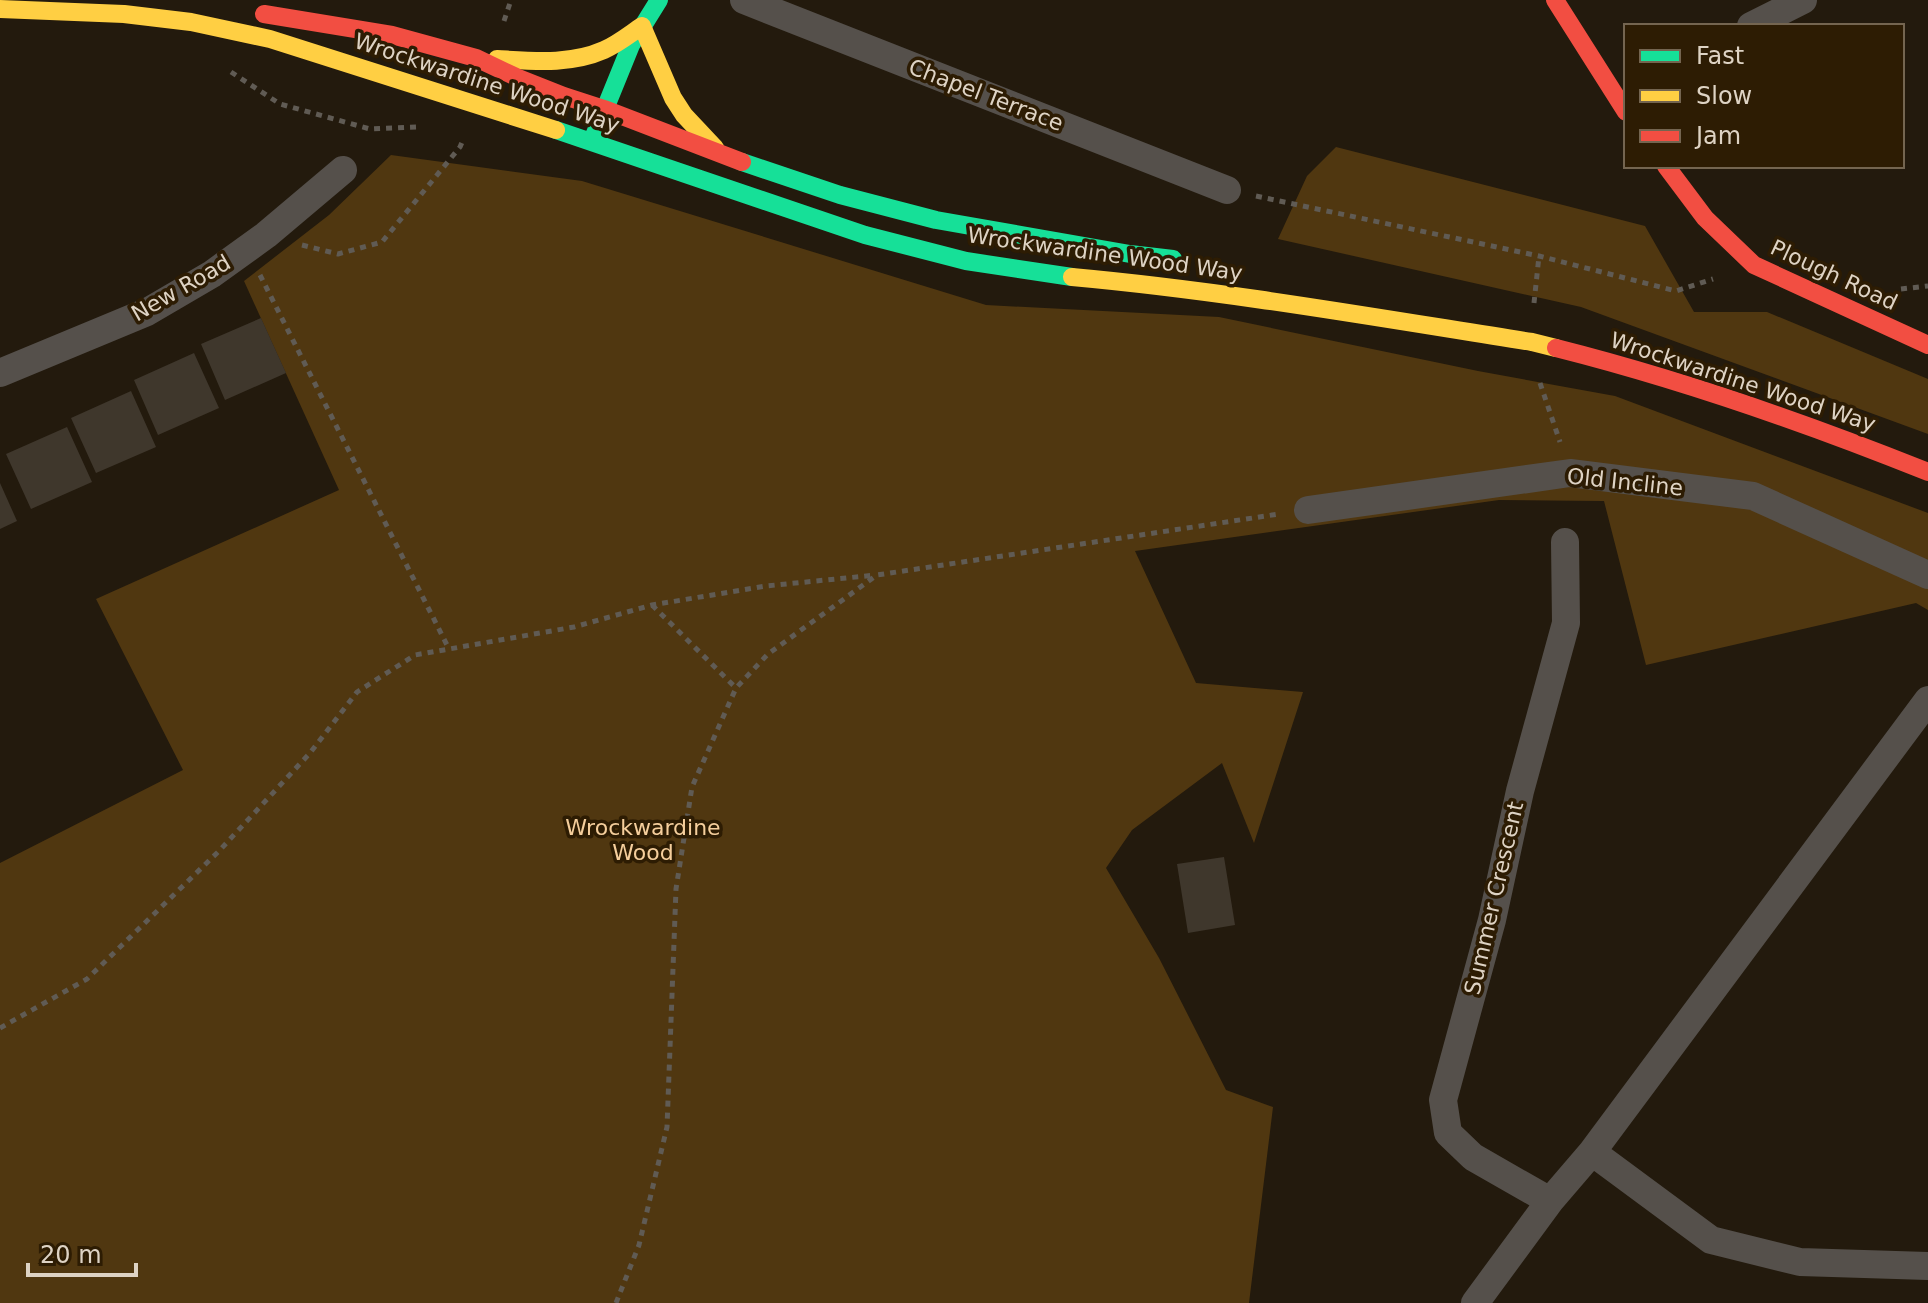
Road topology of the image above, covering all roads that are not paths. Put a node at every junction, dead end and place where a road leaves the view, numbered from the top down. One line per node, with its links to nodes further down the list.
1 (659, 0): 8 (main road)
2 (744, 0): 16 (street, Chapel Terrace)
3 (1555, 0): 10 (main road)
4 (1803, 0): 7 (street)
5 (0, 9): 12 (main road, Wrockwardine Wood Way)
6 (243, 10): 9 (main road, Wrockwardine Wood Way)
7 (1755, 24)
8 (642, 26): 9 (main road); 11 (main road); 13 (main road)
9 (476, 58): 11 (main road, Wrockwardine Wood Way)
10 (1624, 106)
11 (604, 109): 12 (main road); 13 (main road, Wrockwardine Wood Way)
12 (591, 142): 20 (main road, Wrockwardine Wood Way)
13 (721, 154): 17 (main road, Wrockwardine Wood Way)
14 (1668, 168): 18 (main road, Plough Road)
15 (343, 170): 19 (street, New Road)
16 (1227, 190)
17 (1188, 261)
18 (1928, 345)
19 (0, 373)
20 (1928, 472)
21 (1308, 510): 23 (street, Old Incline)
22 (1565, 542): 26 (street, Summer Crescent)
23 (1928, 575)
24 (1928, 700): 25 (street)
25 (1592, 1152): 26 (street); 27 (street)
26 (1550, 1201): 28 (street)
27 (1928, 1266)
28 (1475, 1303)

